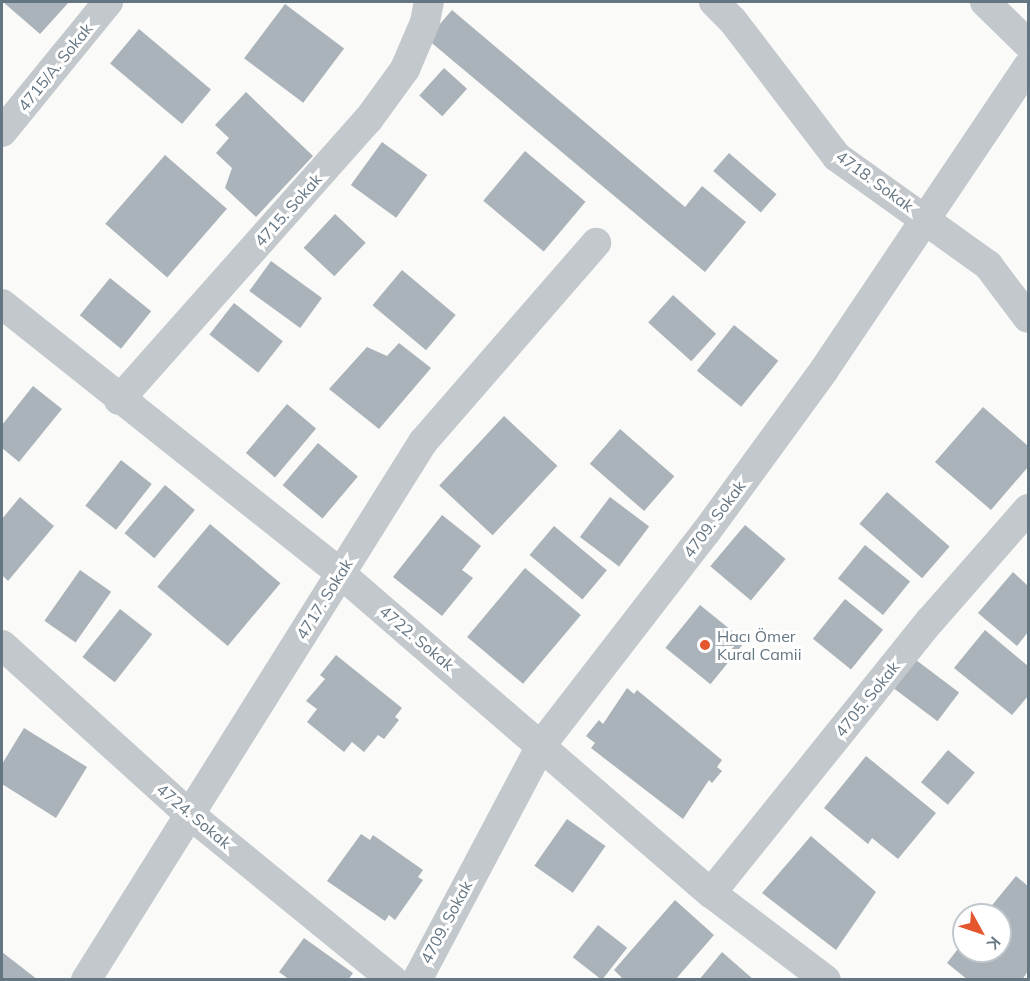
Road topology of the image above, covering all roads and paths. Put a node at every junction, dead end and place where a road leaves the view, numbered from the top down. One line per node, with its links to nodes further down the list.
1 (108, 2): 7 (street, 4715/A. Sokak)
2 (429, 2): 12 (street, 4715. Sokak)
3 (714, 2): 8 (street, 4718. Sokak)
4 (985, 2): 5 (street)
5 (1029, 44)
6 (1029, 66): 8 (street, 4709. Sokak)
7 (2, 132)
8 (926, 218): 11 (street, 4718. Sokak); 16 (street, 4709. Sokak)
9 (596, 243): 14 (street, 4717. Sokak)
10 (2, 304): 12 (street, 4722. Sokak)
11 (1029, 318)
12 (119, 400): 14 (street, 4722. Sokak)
13 (1029, 509): 18 (street, 4705. Sokak)
14 (341, 574): 16 (street, 4722. Sokak); 17 (street, 4717. Sokak)
15 (5, 656): 17 (street, 4724. Sokak)
16 (542, 744): 18 (street, 4722. Sokak); 21 (street, 4709. Sokak)
17 (188, 813): 19 (street, 4717. Sokak); 20 (street, 4724. Sokak)
18 (711, 893): 22 (street, 4722. Sokak)
19 (86, 980)
20 (393, 980)
21 (417, 980)
22 (826, 980)

